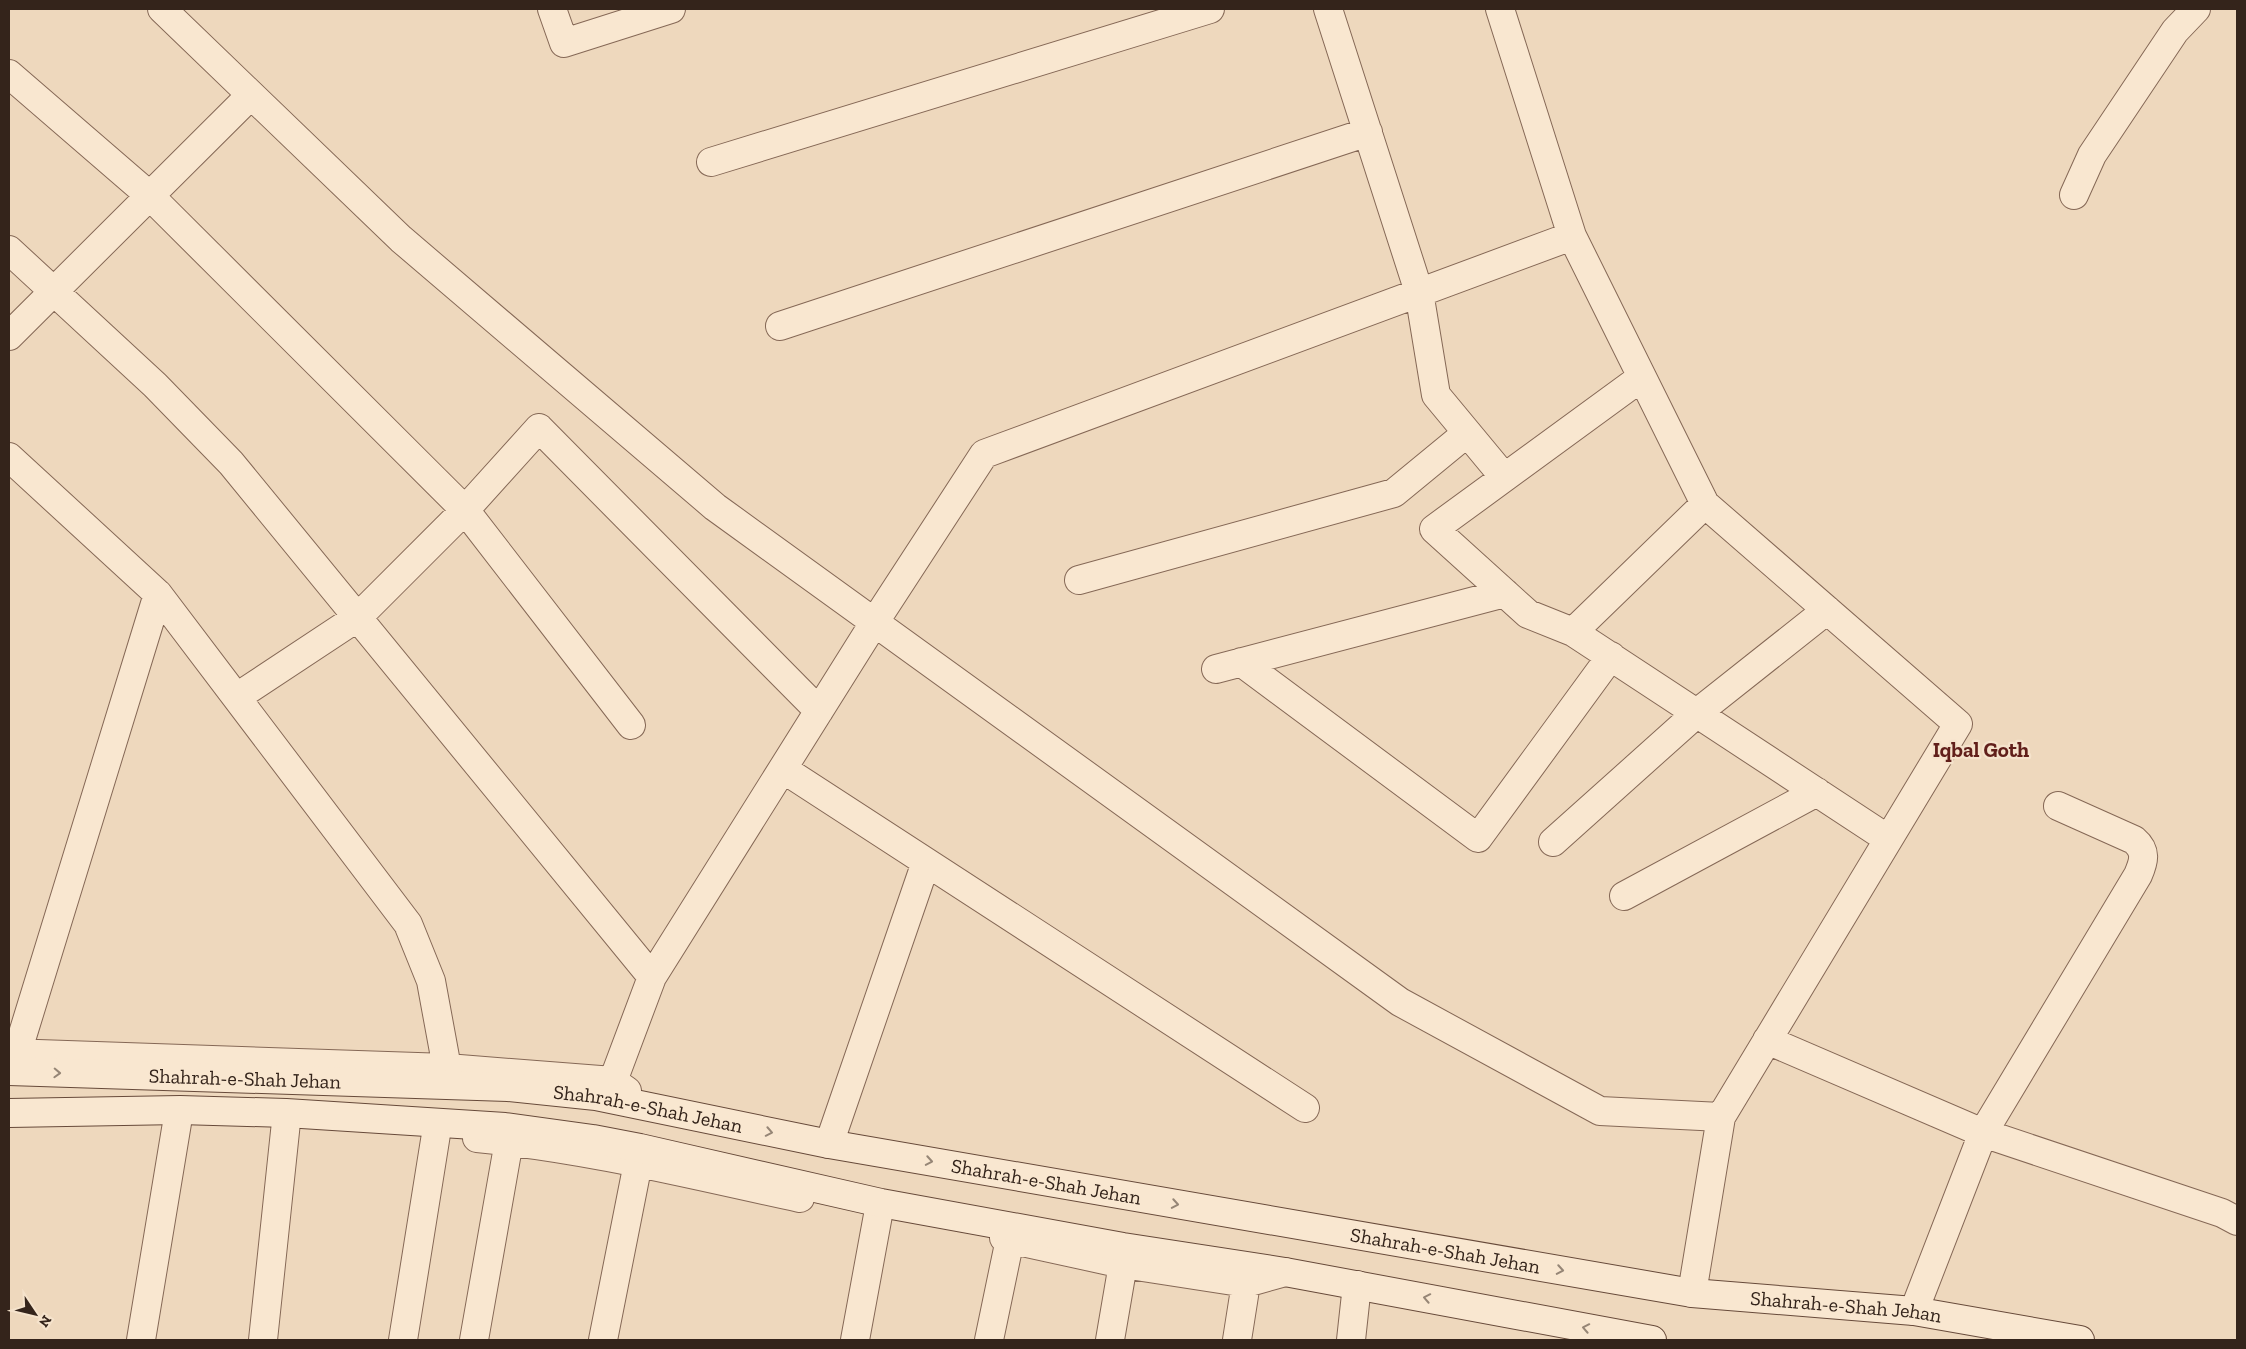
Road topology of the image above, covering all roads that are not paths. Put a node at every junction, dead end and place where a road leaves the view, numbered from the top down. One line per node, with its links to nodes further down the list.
1 (162, 9): 9 (street)
2 (552, 9): 3 (street)
3 (671, 9)
4 (1210, 9): 11 (street)
5 (1328, 9): 10 (street)
6 (1500, 9): 14 (street)
7 (2196, 9): 13 (street)
8 (9, 74): 12 (street)
9 (251, 94): 12 (street); 31 (street)
10 (1368, 132): 17 (street); 18 (street)
11 (711, 162)
12 (149, 195): 16 (street); 25 (street)
13 (2074, 195)
14 (1572, 236): 17 (street); 20 (street)
15 (9, 250): 16 (street)
16 (55, 291): 19 (street); 30 (street)
17 (1419, 292): 21 (street); 31 (street)
18 (780, 326)
19 (9, 336)
20 (1642, 377): 23 (street); 24 (street)
21 (1468, 433): 23 (street); 26 (street)
22 (9, 457): 27 (street)
23 (1504, 478): 28 (street)
24 (1705, 504): 29 (street); 32 (street)
25 (464, 510): 30 (street); 35 (street); 37 (street)
26 (1079, 580)
27 (158, 594): 34 (street); 47 (street)
28 (1505, 594): 32 (street); 33 (street)
29 (1826, 610): 36 (street); 41 (street)
30 (358, 617): 34 (street); 45 (street)
31 (874, 623): 35 (street); 53 (street)
32 (1574, 632): 33 (street)
33 (1611, 656): 36 (street)
34 (237, 697): 48 (street)
35 (819, 711): 38 (street)
36 (1697, 713): 39 (street); 42 (street)
37 (631, 725)
38 (783, 769): 43 (street); 45 (street)
39 (1817, 792): 41 (street); 44 (street)
40 (2058, 806): 57 (street)
41 (1888, 839): 46 (street)
42 (1553, 842)
43 (926, 862): 50 (street); 60 (street)
44 (1624, 896)
45 (652, 977): 49 (street)
46 (1767, 1040): 53 (street); 57 (street)
47 (12, 1059): 48 (street); 51 (street, Shahrah-e-Shah Jehan, one-way to 51)
48 (447, 1068): 49 (street)
49 (612, 1081): 51 (street)
50 (1305, 1108)
51 (652, 1109): 60 (street, Shahrah-e-Shah Jehan, one-way to 60)
52 (9, 1113): 61 (street, Shahrah-e-Shah Jehan)
53 (1721, 1116): 69 (street)
54 (286, 1122): 55 (street); 58 (street); 72 (street)
55 (177, 1123): 56 (street); 71 (street)
56 (9, 1124)
57 (1983, 1133): 63 (street); 70 (street)
58 (436, 1134): 59 (street); 73 (street)
59 (508, 1141): 61 (street); 74 (street)
60 (829, 1144): 69 (street, Shahrah-e-Shah Jehan, one-way to 69)
61 (639, 1155): 62 (street); 66 (street, Shahrah-e-Shah Jehan); 75 (street)
62 (878, 1215): 64 (street); 76 (street)
63 (2237, 1221)
64 (1010, 1239): 65 (street); 77 (street)
65 (1123, 1264): 67 (street); 78 (street)
66 (1285, 1272): 67 (street); 68 (street, Shahrah-e-Shah Jehan)
67 (1246, 1283): 79 (street)
68 (1357, 1286): 80 (street); 81 (street, Shahrah-e-Shah Jehan, one-way to 68)
69 (1692, 1292): 70 (street, Shahrah-e-Shah Jehan)
70 (1914, 1311): 82 (street, Shahrah-e-Shah Jehan)
71 (141, 1340)
72 (263, 1340)
73 (403, 1340)
74 (474, 1340)
75 (603, 1340)
76 (855, 1340)
77 (989, 1340)
78 (1110, 1340)
79 (1237, 1340)
80 (1351, 1340)
81 (1652, 1340)
82 (2080, 1340)

